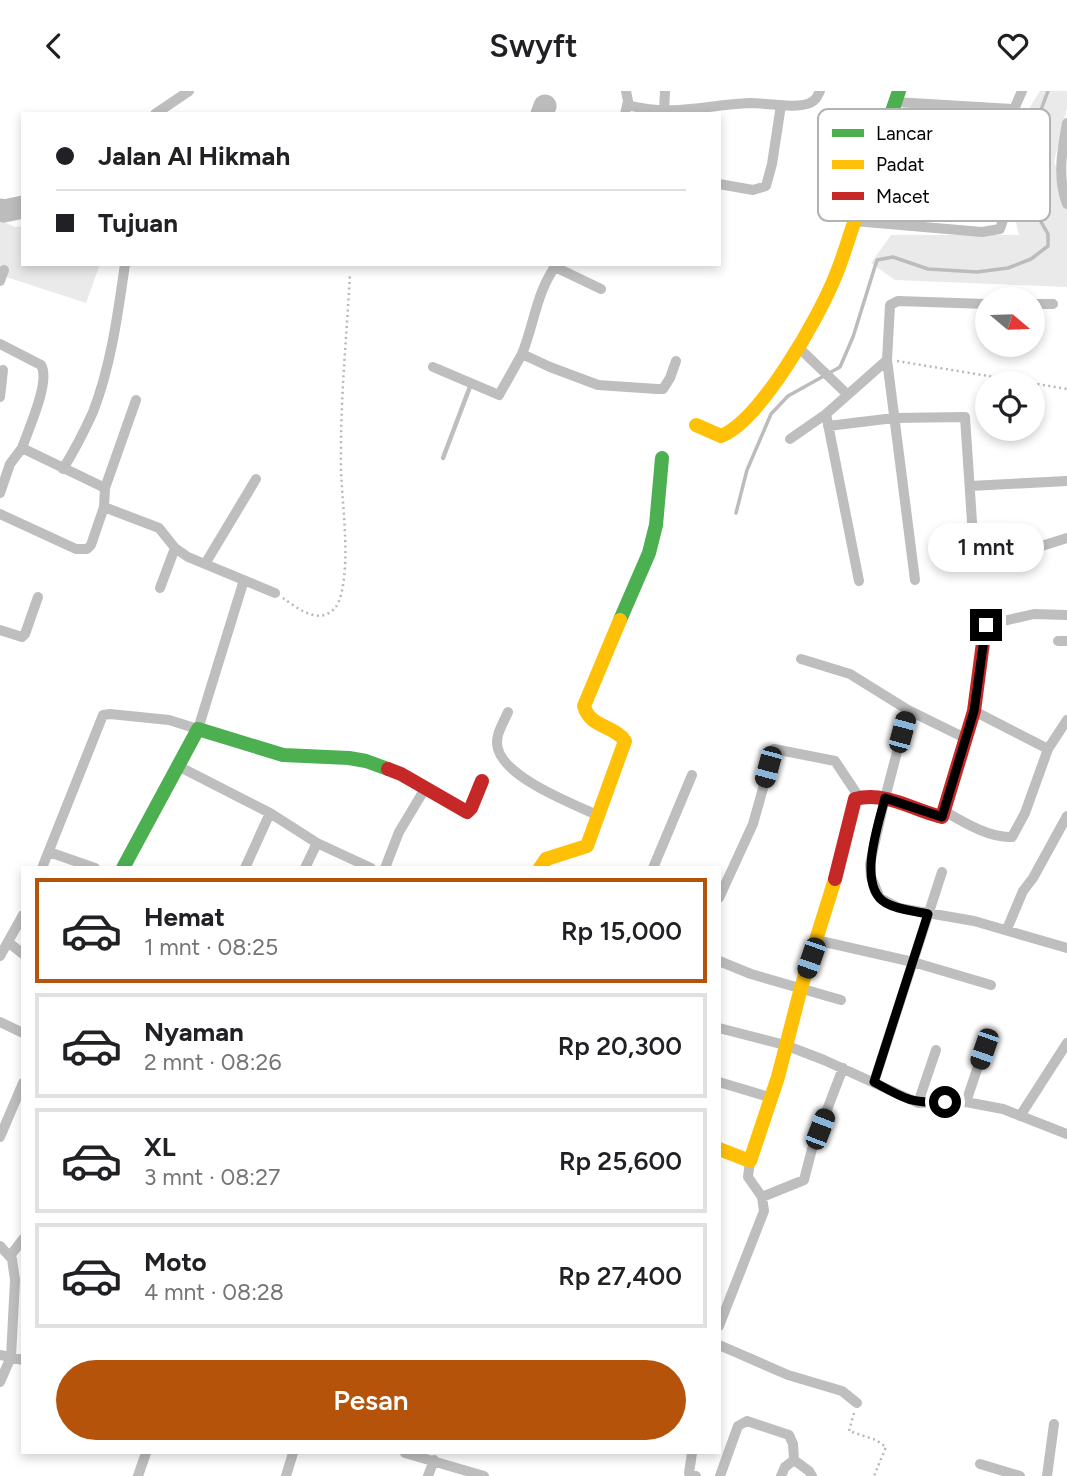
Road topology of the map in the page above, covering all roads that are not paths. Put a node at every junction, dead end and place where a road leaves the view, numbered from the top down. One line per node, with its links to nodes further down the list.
1 (189, 91): 11 (street)
2 (626, 91): 8 (street)
3 (665, 91): 10 (street)
4 (820, 91): 7 (street)
5 (1022, 91): 9 (street)
6 (897, 96): 9 (street)
7 (781, 105): 10 (street); 13 (street)
8 (626, 109): 10 (street)
9 (1012, 109)
10 (664, 111)
11 (158, 112)
12 (1067, 123): 14 (street)
13 (721, 184)
14 (1067, 204)
15 (854, 221): 16 (street); 26 (street)
16 (1003, 221)
17 (125, 266): 45 (street)
18 (556, 266): 21 (street); 27 (street)
19 (4, 270): 20 (street)
20 (0, 281)
21 (601, 289)
22 (975, 303): 28 (street)
23 (1045, 305): 24 (street)
24 (1053, 305)
25 (0, 344): 41 (street)
26 (800, 350): 33 (street); 38 (street)
27 (522, 354): 29 (street); 32 (street)
28 (887, 359): 33 (street); 37 (street)
29 (676, 361)
30 (433, 366): 32 (street)
31 (3, 370): 34 (street)
32 (472, 383): 42 (lane)
33 (844, 391): 36 (street)
34 (1, 393)
35 (136, 400): 49 (street)
36 (826, 414): 39 (street); 40 (street)
37 (894, 418): 39 (street); 48 (street); 57 (street)
38 (696, 425)
39 (828, 426): 58 (street)
40 (790, 439)
41 (22, 448): 44 (street); 45 (street)
42 (443, 458)
43 (662, 458): 81 (street)
44 (5, 462): 50 (street)
45 (63, 470): 49 (street)
46 (256, 479): 55 (street)
47 (1067, 481): 48 (street)
48 (970, 486): 53 (street)
49 (105, 488): 51 (street)
50 (0, 493)
51 (103, 507): 52 (street); 54 (street)
52 (0, 515)
53 (1067, 538)
54 (175, 548): 55 (street); 59 (street)
55 (205, 564): 56 (street)
56 (244, 580): 60 (street); 70 (street)
57 (915, 580)
58 (859, 581)
59 (160, 588)
60 (275, 593)
61 (38, 597): 64 (street)
62 (1067, 615): 63 (street)
63 (986, 618): 67 (street)
64 (0, 630)
65 (801, 659): 66 (street)
66 (908, 711): 71 (street); 78 (street)
67 (974, 711): 71 (street); 72 (street)
68 (508, 712): 81 (street)
69 (1067, 720): 72 (street)
70 (198, 730): 73 (street); 76 (street); 84 (street)
71 (965, 738): 79 (street)
72 (1048, 749): 79 (street)
73 (178, 766): 80 (street); 87 (street)
74 (692, 775): 93 (street)
75 (482, 781): 76 (street)
76 (426, 787): 91 (street)
77 (859, 797): 78 (street); 95 (street); 99 (street)
78 (885, 798): 79 (street); 96 (street)
79 (944, 811)
80 (270, 813): 83 (street); 88 (street)
81 (597, 815): 92 (street)
82 (1067, 816): 98 (street)
83 (317, 843): 89 (street); 90 (street)
84 (49, 852): 85 (street); 86 (street)
85 (43, 866)
86 (89, 866)
87 (124, 866)
88 (246, 866)
89 (306, 866)
90 (367, 866)
91 (385, 866)
92 (541, 866)
93 (654, 866)
94 (942, 872): 96 (street)
95 (721, 894)
96 (928, 914): 98 (street); 105 (street)
97 (21, 919): 100 (street)
98 (1007, 929): 101 (street)
99 (816, 940): 105 (street); 107 (street)
100 (8, 942): 102 (street); 103 (street)
101 (1067, 948)
102 (21, 952)
103 (0, 956)
104 (721, 962): 107 (street)
105 (913, 962): 106 (street); 117 (street)
106 (991, 985)
107 (801, 988): 108 (street); 113 (street)
108 (841, 1000)
109 (0, 1021): 111 (street)
110 (721, 1029): 113 (street)
111 (21, 1032)
112 (1067, 1043): 123 (street)
113 (785, 1045): 116 (street); 120 (street)
114 (984, 1049): 122 (street)
115 (936, 1050): 121 (street)
116 (844, 1068): 117 (street); 128 (street)
117 (874, 1082): 121 (street)
118 (721, 1083): 120 (street)
119 (21, 1088): 125 (street)
120 (772, 1098): 127 (street)
121 (918, 1103): 122 (street)
122 (966, 1103): 123 (street)
123 (1020, 1116): 124 (street)
124 (1067, 1134)
125 (0, 1137)
126 (721, 1150): 127 (street)
127 (751, 1161): 128 (street)
128 (762, 1197): 132 (street)
129 (21, 1242): 131 (street)
130 (0, 1246): 131 (street)
131 (10, 1256): 134 (street)
132 (721, 1322)
133 (721, 1346): 136 (street)
134 (5, 1356): 135 (street)
135 (0, 1382)
136 (857, 1403)
137 (1054, 1424): 154 (street)
138 (146, 1454): 145 (street)
139 (293, 1454): 146 (street)
140 (409, 1454): 142 (street)
141 (692, 1454): 149 (street)
142 (434, 1460): 147 (street); 148 (street)
143 (794, 1461): 150 (street); 151 (street); 152 (street)
144 (980, 1464): 153 (street)
145 (138, 1476)
146 (286, 1476)
147 (428, 1476)
148 (484, 1476)
149 (696, 1476)
150 (720, 1476)
151 (781, 1476)
152 (811, 1476)
153 (1020, 1476)
154 (1048, 1476)

